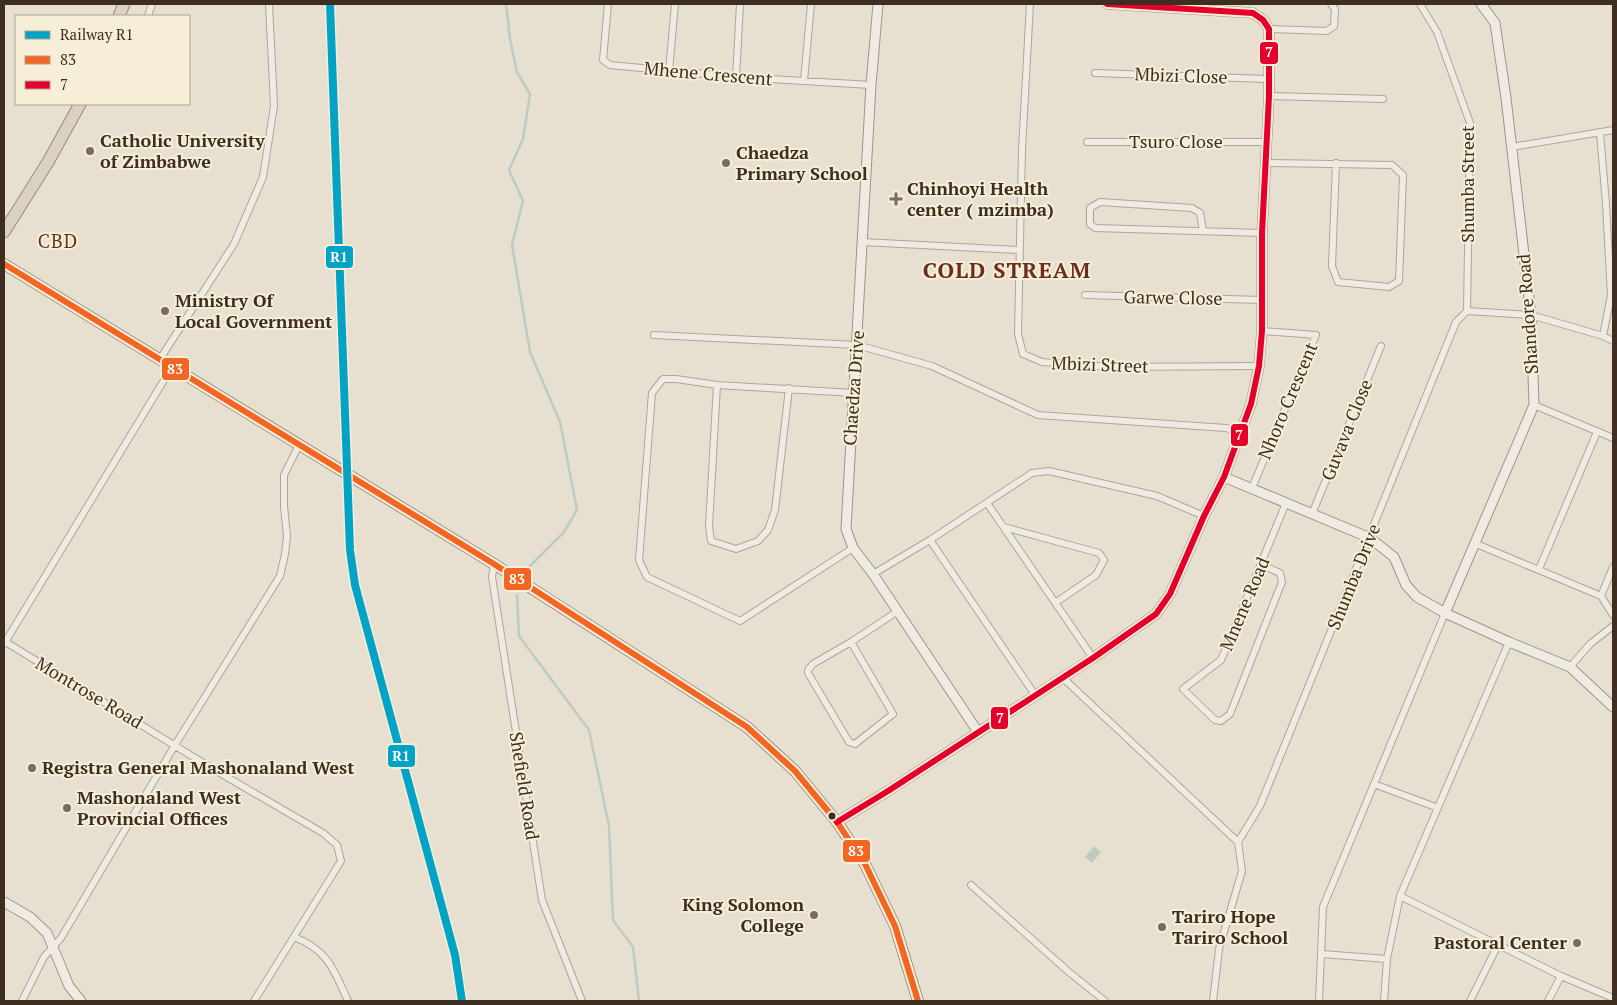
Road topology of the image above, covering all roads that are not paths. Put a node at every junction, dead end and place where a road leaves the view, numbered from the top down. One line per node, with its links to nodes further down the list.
1 (268, 4): 45 (street)
2 (608, 4): 13 (street, Mhene Crescent)
3 (675, 4): 13 (street)
4 (740, 4): 15 (street)
5 (811, 4): 17 (street)
6 (878, 4): 18 (street, Chaedza Drive)
7 (1030, 4): 33 (street, Mbizi Street)
8 (1107, 4): 12 (street)
9 (1331, 4): 12 (street)
10 (1420, 4): 37 (street, Shumba Street)
11 (1481, 4): 26 (street, Shandore Road)
12 (1269, 29): 16 (street)
13 (669, 71): 15 (street, Mhene Crescent)
14 (1095, 73): 16 (street, Mbizi Close)
15 (736, 77): 17 (street, Mhene Crescent)
16 (1268, 78): 19 (street)
17 (804, 81): 18 (street, Mhene Crescent)
18 (870, 85): 32 (street, Chaedza Drive)
19 (1269, 96): 20 (street); 25 (street)
20 (1383, 99)
21 (79, 105): 30 (highway)
22 (1613, 130): 23 (street)
23 (1600, 133): 26 (street); 41 (street)
24 (1087, 142): 25 (street, Tsuro Close)
25 (1265, 142): 27 (street)
26 (1512, 147): 38 (street, Shandore Road)
27 (1265, 163): 28 (street); 31 (street)
28 (1336, 163): 28 (street)
29 (1203, 230): 29 (street); 31 (street)
30 (4, 232)
31 (1262, 233): 36 (street)
32 (862, 242): 33 (street); 43 (street, Chaedza Drive)
33 (1020, 250): 46 (street, Mbizi Street)
34 (4, 264): 45 (main road)
35 (1085, 295): 36 (street, Garwe Close)
36 (1262, 300): 39 (street)
37 (1467, 312): 38 (street); 63 (street, Shumba Drive)
38 (1531, 315): 41 (street); 51 (street, Shandore Road)
39 (1262, 332): 46 (street); 57 (street, Nhoro Crescent)
40 (654, 335): 43 (street)
41 (1603, 336): 42 (street)
42 (1613, 341)
43 (857, 345): 50 (street, Chaedza Drive); 52 (street)
44 (1381, 346): 60 (street, Guvava Close)
45 (160, 359): 47 (main road)
46 (1259, 366): 52 (street)
47 (172, 367): 55 (main road); 80 (street)
48 (717, 385): 49 (street); 49 (street); 66 (street)
49 (789, 388): 50 (street)
50 (854, 393): 66 (street, Chaedza Drive)
51 (1534, 405): 53 (street); 65 (street, Shandore Road)
52 (1241, 432): 56 (street)
53 (1597, 432): 54 (street); 70 (street)
54 (1613, 438)
55 (299, 445): 67 (main road); 87 (street)
56 (1224, 477): 57 (street); 61 (street)
57 (1252, 488): 59 (street)
58 (987, 503): 61 (street); 62 (street); 64 (street)
59 (1286, 503): 60 (street); 68 (street, Mnene Road)
60 (1312, 514): 63 (street)
61 (1204, 516): 81 (street)
62 (1004, 527): 73 (street); 73 (street)
63 (1370, 538): 75 (street); 91 (street, Shumba Drive)
64 (930, 540): 71 (street); 84 (street)
65 (1474, 543): 70 (street); 75 (street, Shandore Road)
66 (852, 548): 71 (street, Chaedza Drive)
67 (494, 564): 90 (main road); 106 (street, Shefield Road)
68 (1262, 564): 68 (street, Mnene Road)
69 (1613, 567): 72 (street)
70 (1538, 569): 72 (street)
71 (873, 574): 74 (street, Chaedza Drive)
72 (1601, 596): 76 (street)
73 (1055, 603): 81 (street)
74 (898, 611): 78 (street); 86 (street, Chaedza Drive)
75 (1445, 613): 79 (street); 88 (street)
76 (1613, 614)
77 (1613, 626): 82 (street)
78 (851, 642): 78 (street)
79 (1509, 642): 82 (street); 89 (street)
80 (4, 643): 87 (street, Montrose Road)
81 (1093, 658): 83 (street)
82 (1570, 667): 85 (street)
83 (1063, 678): 84 (street); 91 (street)
84 (1035, 695): 86 (street)
85 (1613, 707)
86 (978, 732): 90 (street)
87 (175, 745): 95 (street, Montrose Road); 97 (street)
88 (1374, 784): 89 (street); 98 (street)
89 (1438, 808): 93 (street)
90 (837, 822): 107 (main road)
91 (1238, 842): 109 (street)
92 (971, 885): 108 (street)
93 (1400, 896): 96 (street); 99 (street)
94 (4, 902): 97 (street)
95 (294, 937): 104 (street, Montrose Road); 105 (street)
96 (1498, 945): 100 (street); 112 (street)
97 (53, 948): 102 (street); 103 (street)
98 (1322, 954): 99 (street); 110 (street)
99 (1388, 959): 111 (street)
100 (1561, 976): 101 (street); 113 (street)
101 (1613, 998)
102 (22, 1001)
103 (81, 1001)
104 (254, 1001)
105 (348, 1001)
106 (582, 1001)
107 (918, 1001)
108 (1105, 1001)
109 (1212, 1001)
110 (1319, 1001)
111 (1384, 1001)
112 (1470, 1001)
113 (1548, 1001)

